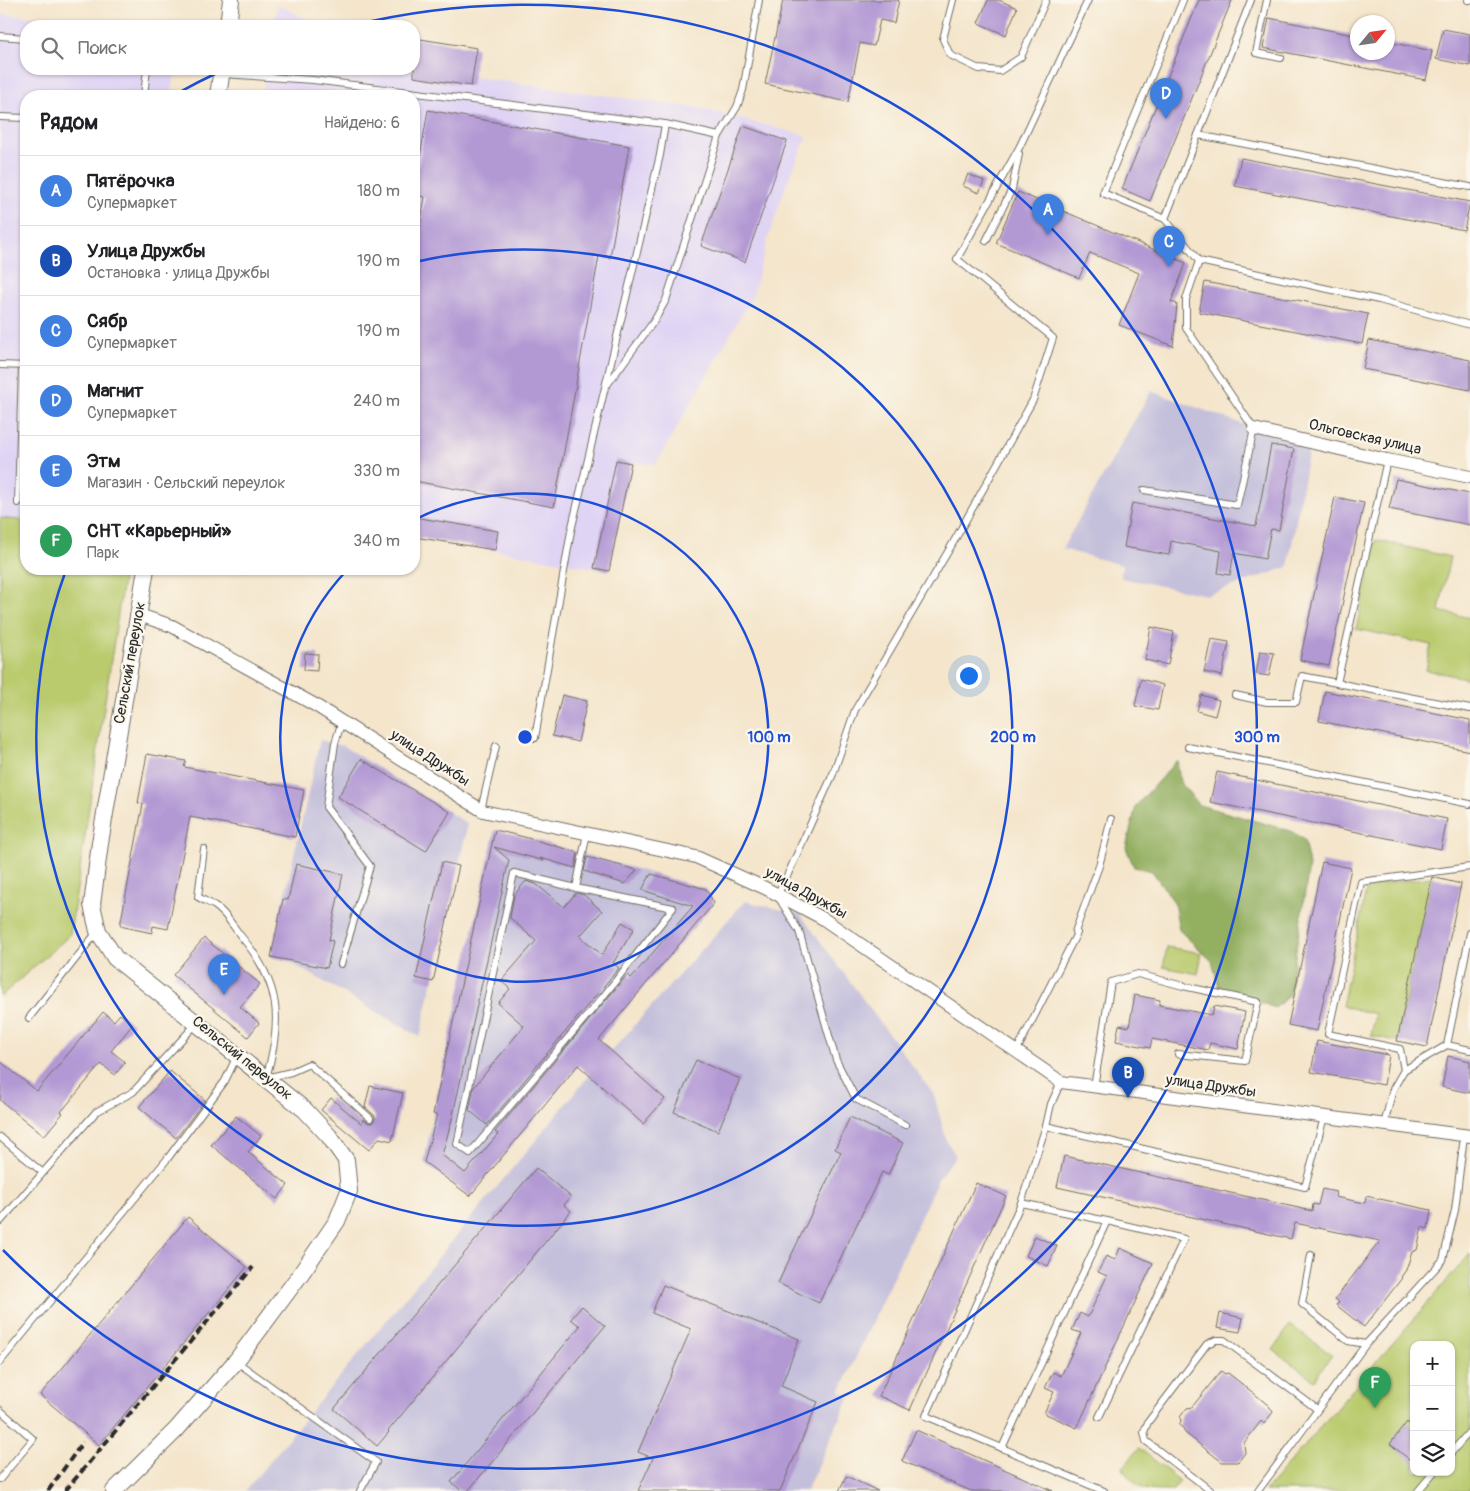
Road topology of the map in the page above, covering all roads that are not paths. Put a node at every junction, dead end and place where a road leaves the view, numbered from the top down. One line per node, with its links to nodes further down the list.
1 (231, 0): 9 (street)
2 (759, 0): 24 (lane)
3 (953, 0): 4 (lane)
4 (1046, 0)
5 (1088, 0): 25 (lane)
6 (1183, 0): 27 (lane)
7 (1251, 0): 23 (lane)
8 (1267, 0): 12 (lane)
9 (229, 20)
10 (0, 36): 11 (lane)
11 (20, 38)
12 (1281, 58)
13 (146, 75): 16 (lane)
14 (222, 75): 17 (street)
15 (256, 75): 18 (lane)
16 (145, 90)
17 (219, 90)
18 (393, 90)
19 (420, 93): 22 (lane)
20 (0, 117): 21 (lane)
21 (20, 118)
22 (666, 124): 24 (lane); 33 (lane)
23 (1198, 135): 26 (lane); 27 (lane)
24 (720, 136): 33 (lane)
25 (1020, 146): 28 (lane); 56 (lane)
26 (1470, 187)
27 (1165, 219): 29 (lane)
28 (986, 241)
29 (1199, 261): 30 (lane); 34 (lane)
30 (1470, 325)
31 (0, 365): 32 (lane)
32 (20, 366)
33 (605, 388): 46 (lane)
34 (1254, 429): 36 (street, Ольговская улица); 38 (lane)
35 (20, 457): 39 (lane)
36 (1387, 460): 37 (street, Ольговская улица); 42 (lane)
37 (1470, 477)
38 (1144, 490)
39 (18, 503)
40 (145, 575): 41 (street, Сельский переулок)
41 (138, 615): 45 (street, улица Дружбы); 57 (street, Сельский переулок)
42 (1338, 683): 43 (lane); 44 (lane)
43 (1235, 695)
44 (1470, 709)
45 (342, 721): 50 (street, улица Дружбы); 59 (lane)
46 (535, 738)
47 (496, 746): 50 (lane)
48 (1188, 747): 49 (lane)
49 (1470, 804)
50 (481, 810): 52 (street, улица Дружбы)
51 (1111, 818): 64 (lane)
52 (587, 833): 55 (lane); 56 (street, улица Дружбы)
53 (204, 848): 68 (lane)
54 (1470, 867): 67 (lane)
55 (576, 888): 55 (lane)
56 (777, 895): 64 (street, улица Дружбы); 73 (lane)
57 (98, 932): 60 (lane); 61 (street, Сельский переулок)
58 (1470, 934): 62 (lane)
59 (341, 964)
60 (29, 1018)
61 (198, 1022): 66 (street, Сельский переулок); 78 (lane)
62 (1447, 1045): 63 (lane); 67 (lane)
63 (1470, 1050)
64 (1016, 1052): 69 (street, улица Дружбы)
65 (1178, 1054): 70 (lane)
66 (238, 1055): 68 (street, Сельский переулок); 85 (lane)
67 (1404, 1070): 74 (lane)
68 (266, 1078): 72 (lane); 84 (street, Сельский переулок)
69 (1061, 1082): 70 (street, улица Дружбы); 75 (lane)
70 (1094, 1087): 71 (street, улица Дружбы)
71 (1324, 1117): 74 (street, улица Дружбы); 75 (lane)
72 (370, 1118)
73 (905, 1125)
74 (1384, 1125): 76 (street, улица Дружбы)
75 (1046, 1126): 79 (lane)
76 (1467, 1136): 83 (lane)
77 (0, 1137): 78 (lane)
78 (42, 1172): 81 (lane)
79 (1021, 1202): 80 (lane); 90 (lane)
80 (1107, 1221): 88 (lane); 90 (lane)
81 (0, 1222)
82 (1311, 1255): 83 (lane)
83 (1366, 1344): 86 (lane)
84 (236, 1361): 94 (street, Сельский переулок); 95 (lane)
85 (0, 1362)
86 (1317, 1409): 97 (lane); 98 (lane)
87 (0, 1410): 93 (lane)
88 (1099, 1417)
89 (1470, 1431): 91 (lane)
90 (1002, 1448): 96 (lane)
91 (1455, 1448)
92 (1431, 1476): 99 (lane)
93 (0, 1479)
94 (114, 1491)
95 (360, 1491)
96 (1104, 1491)
97 (1211, 1491)
98 (1258, 1491)
99 (1418, 1491)

